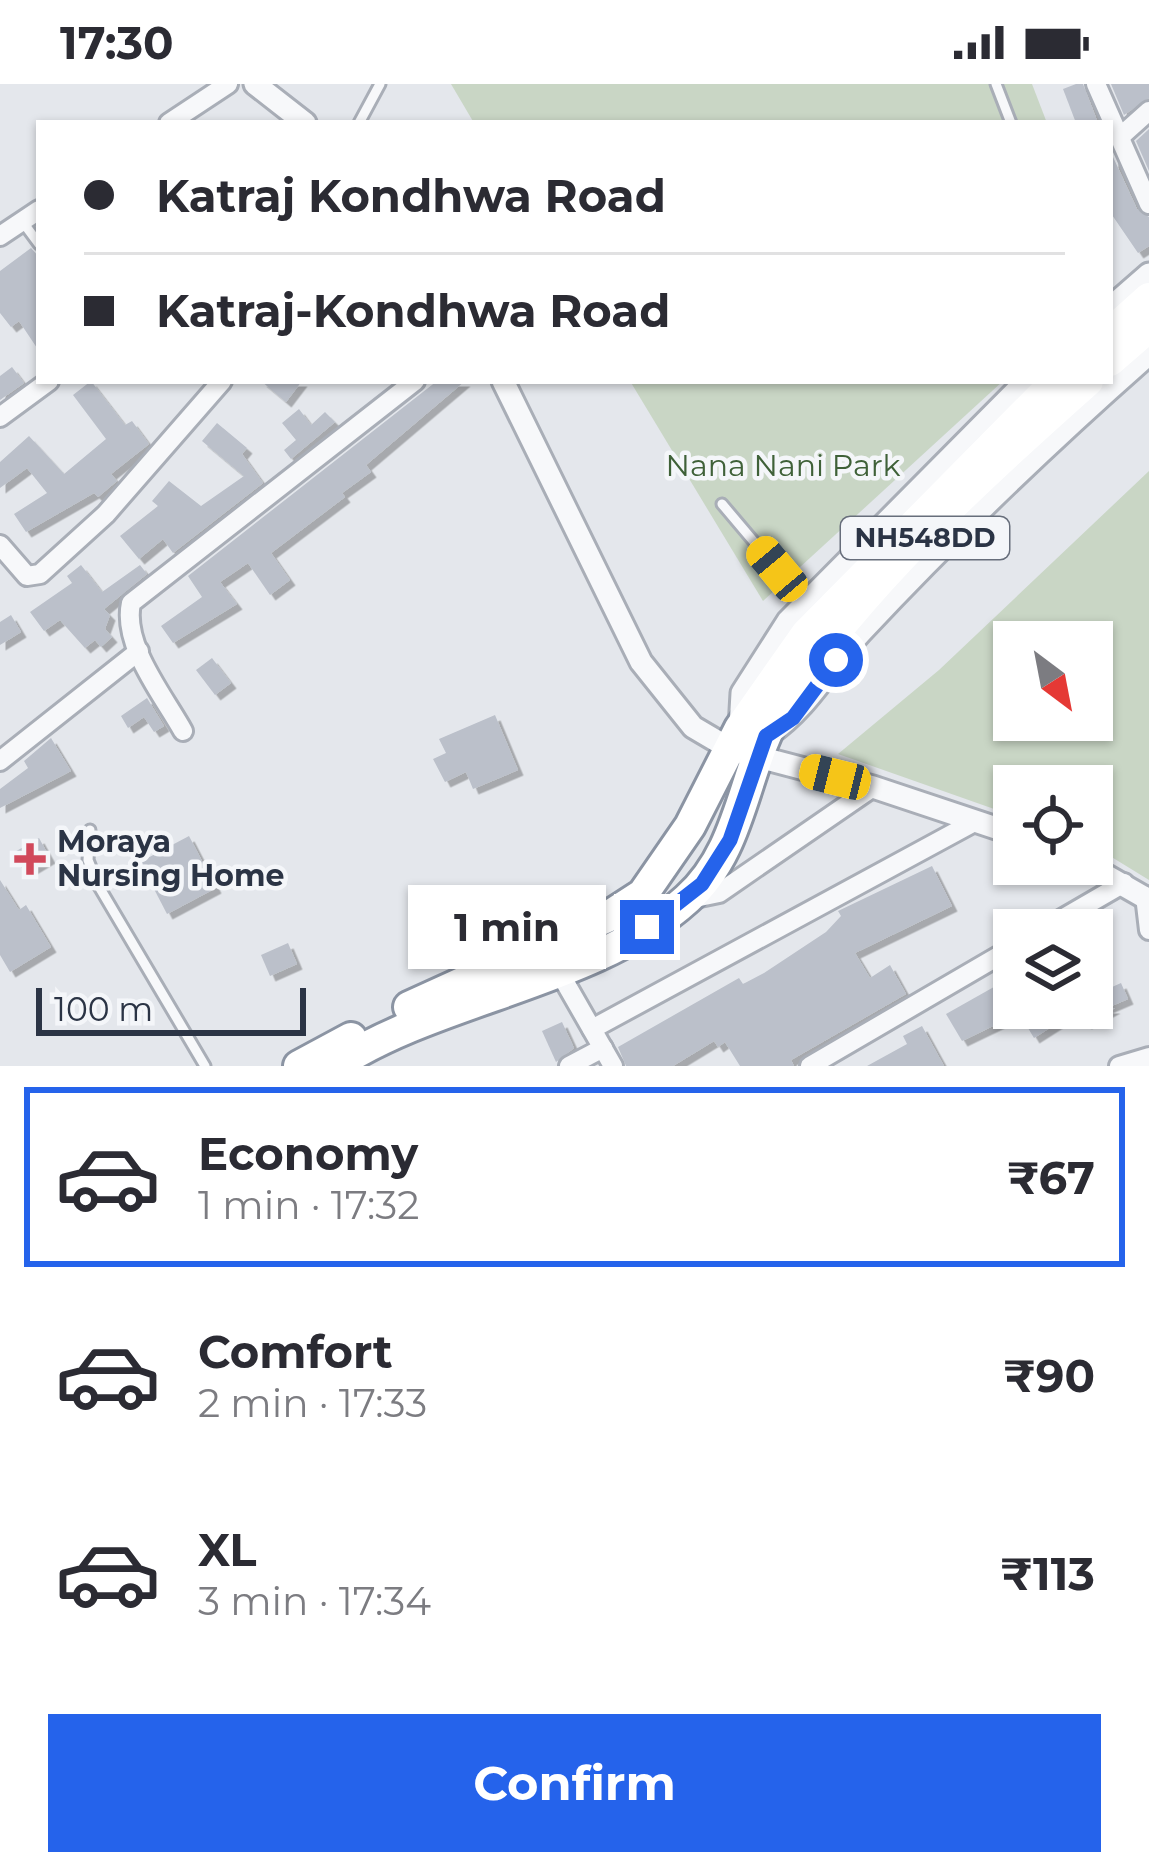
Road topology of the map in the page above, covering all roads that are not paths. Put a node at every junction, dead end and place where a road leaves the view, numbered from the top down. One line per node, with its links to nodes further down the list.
1 (228, 84): 7 (street)
2 (255, 84): 8 (street)
3 (380, 84): 9 (lane)
4 (996, 84): 10 (lane)
5 (1096, 84): 11 (street)
6 (1149, 111): 11 (street)
7 (174, 120)
8 (301, 120)
9 (361, 120)
10 (1010, 120)
11 (1121, 136): 12 (street)
12 (1149, 204)
13 (31, 216): 14 (street)
14 (0, 236)
15 (1149, 274): 17 (street)
16 (1149, 298): 19 (highway)
17 (1113, 305)
18 (1149, 327): 21 (highway)
19 (1113, 330)
20 (1149, 354): 34 (street)
21 (1113, 358)
22 (45, 384): 29 (street)
23 (219, 384): 31 (street)
24 (411, 384): 33 (street)
25 (504, 384): 34 (street)
26 (1023, 384): 32 (street)
27 (1053, 384): 34 (highway, NH548DD)
28 (1085, 384): 34 (highway, NH548DD)
29 (0, 417)
30 (722, 504): 32 (lane)
31 (0, 545)
32 (804, 601): 34 (street)
33 (139, 651): 35 (street); 36 (street)
34 (756, 730): 37 (street); 44 (highway, NH548DD); 53 (highway, NH548DD)
35 (183, 731)
36 (0, 761)
37 (873, 787): 38 (street); 44 (street)
38 (976, 821): 39 (street); 49 (street)
39 (993, 826)
40 (89, 830): 52 (lane)
41 (1113, 878): 42 (street)
42 (1124, 883): 43 (street); 45 (street)
43 (1147, 898): 46 (street)
44 (686, 900): 48 (highway, NH548DD)
45 (1079, 909)
46 (1149, 930)
47 (993, 959): 56 (street)
48 (558, 970): 49 (street); 54 (highway, NH548DD)
49 (592, 1030): 50 (street)
50 (608, 1057): 55 (street)
51 (1149, 1057): 57 (street)
52 (205, 1066)
53 (299, 1066)
54 (334, 1066)
55 (569, 1066)
56 (810, 1066)
57 (1119, 1066)

